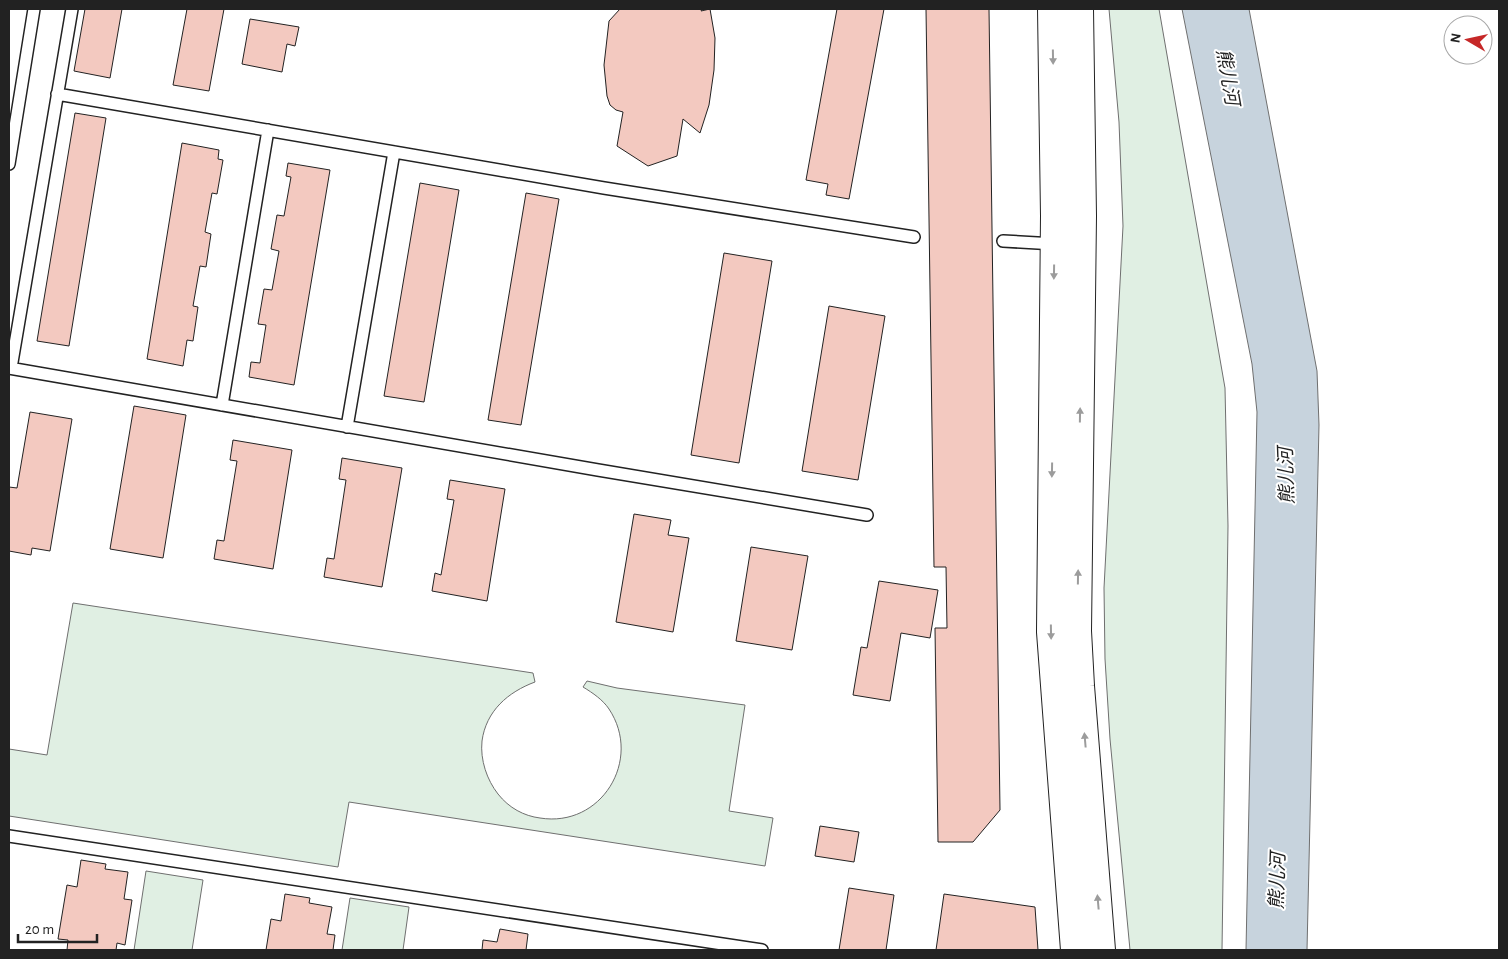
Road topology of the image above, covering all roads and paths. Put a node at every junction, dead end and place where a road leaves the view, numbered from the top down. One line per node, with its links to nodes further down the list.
1 (34, 9): 8 (lane)
2 (72, 9): 5 (lane)
3 (1052, 9): 11 (street, one-way to 11)
4 (1079, 9): 19 (street, one-way to 4)
5 (57, 94): 6 (lane); 12 (lane)
6 (268, 130): 7 (lane); 13 (lane)
7 (394, 152): 9 (lane); 14 (lane)
8 (9, 164)
9 (914, 237)
10 (1003, 241): 11 (lane)
11 (1055, 244): 18 (street, one-way to 18)
12 (10, 368): 13 (lane)
13 (222, 405): 14 (lane)
14 (346, 426): 15 (lane)
15 (867, 515)
16 (9, 836): 17 (lane)
17 (762, 950)
18 (1075, 950)
19 (1102, 950)

